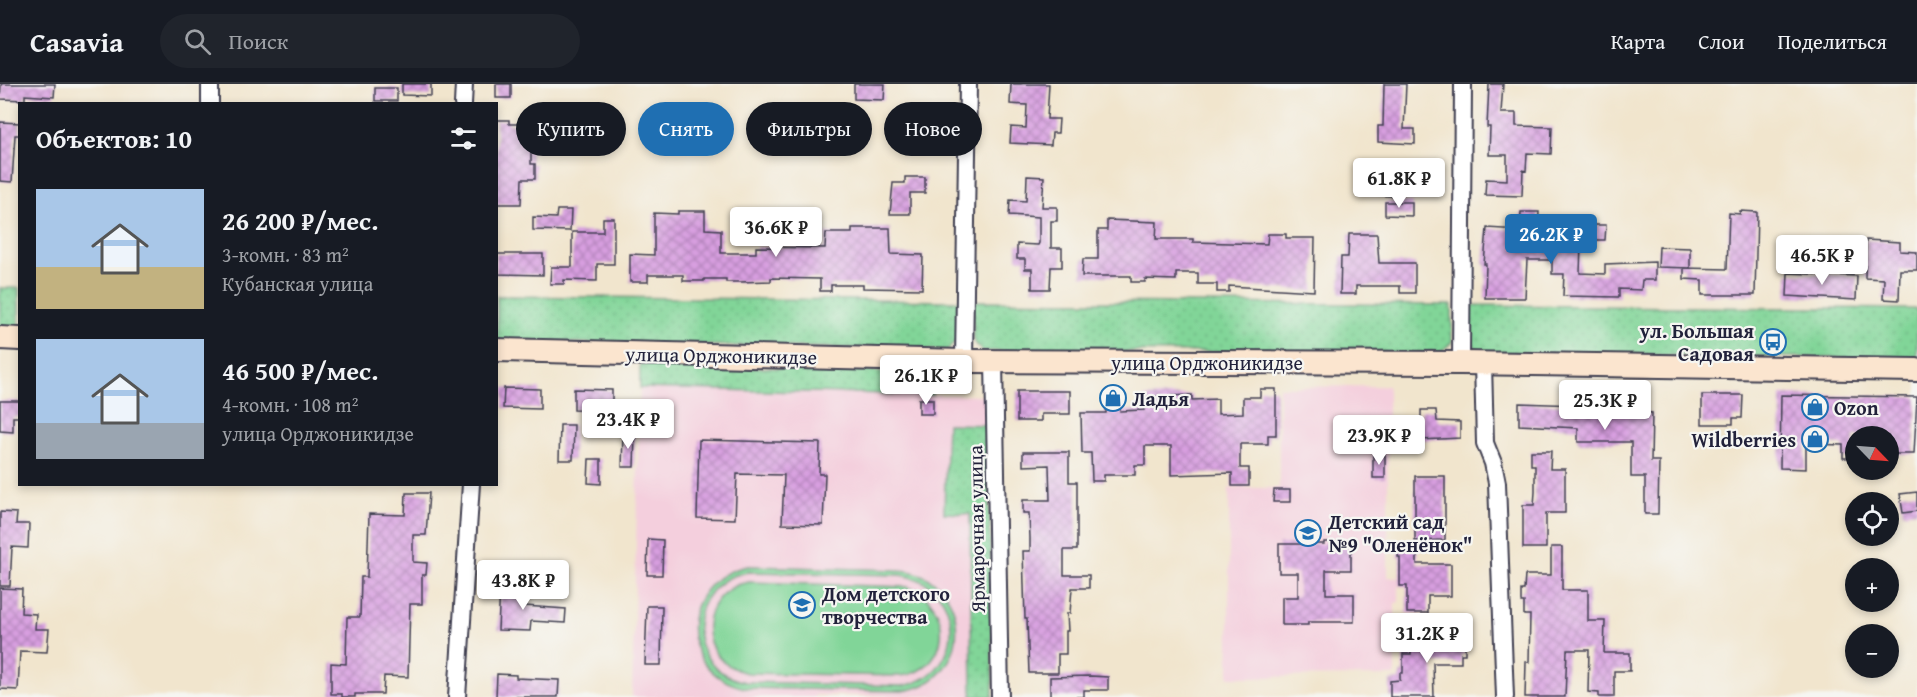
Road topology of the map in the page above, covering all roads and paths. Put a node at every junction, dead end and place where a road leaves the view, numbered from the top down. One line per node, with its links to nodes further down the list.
1 (210, 84): 5 (street)
2 (464, 84): 6 (street)
3 (968, 84): 10 (street)
4 (1463, 84): 12 (street)
5 (210, 102)
6 (463, 102)
7 (0, 338): 8 (main road)
8 (18, 339)
9 (498, 350): 10 (main road, улица Орджоникидзе)
10 (964, 361): 11 (main road, улица Орджоникидзе)
11 (994, 361): 12 (main road, улица Орджоникидзе); 16 (street, Ярмарочная улица)
12 (1472, 363): 13 (main road, улица Орджоникидзе); 17 (street)
13 (1917, 370)
14 (471, 486): 15 (street)
15 (457, 697)
16 (1000, 697)
17 (1505, 697)

